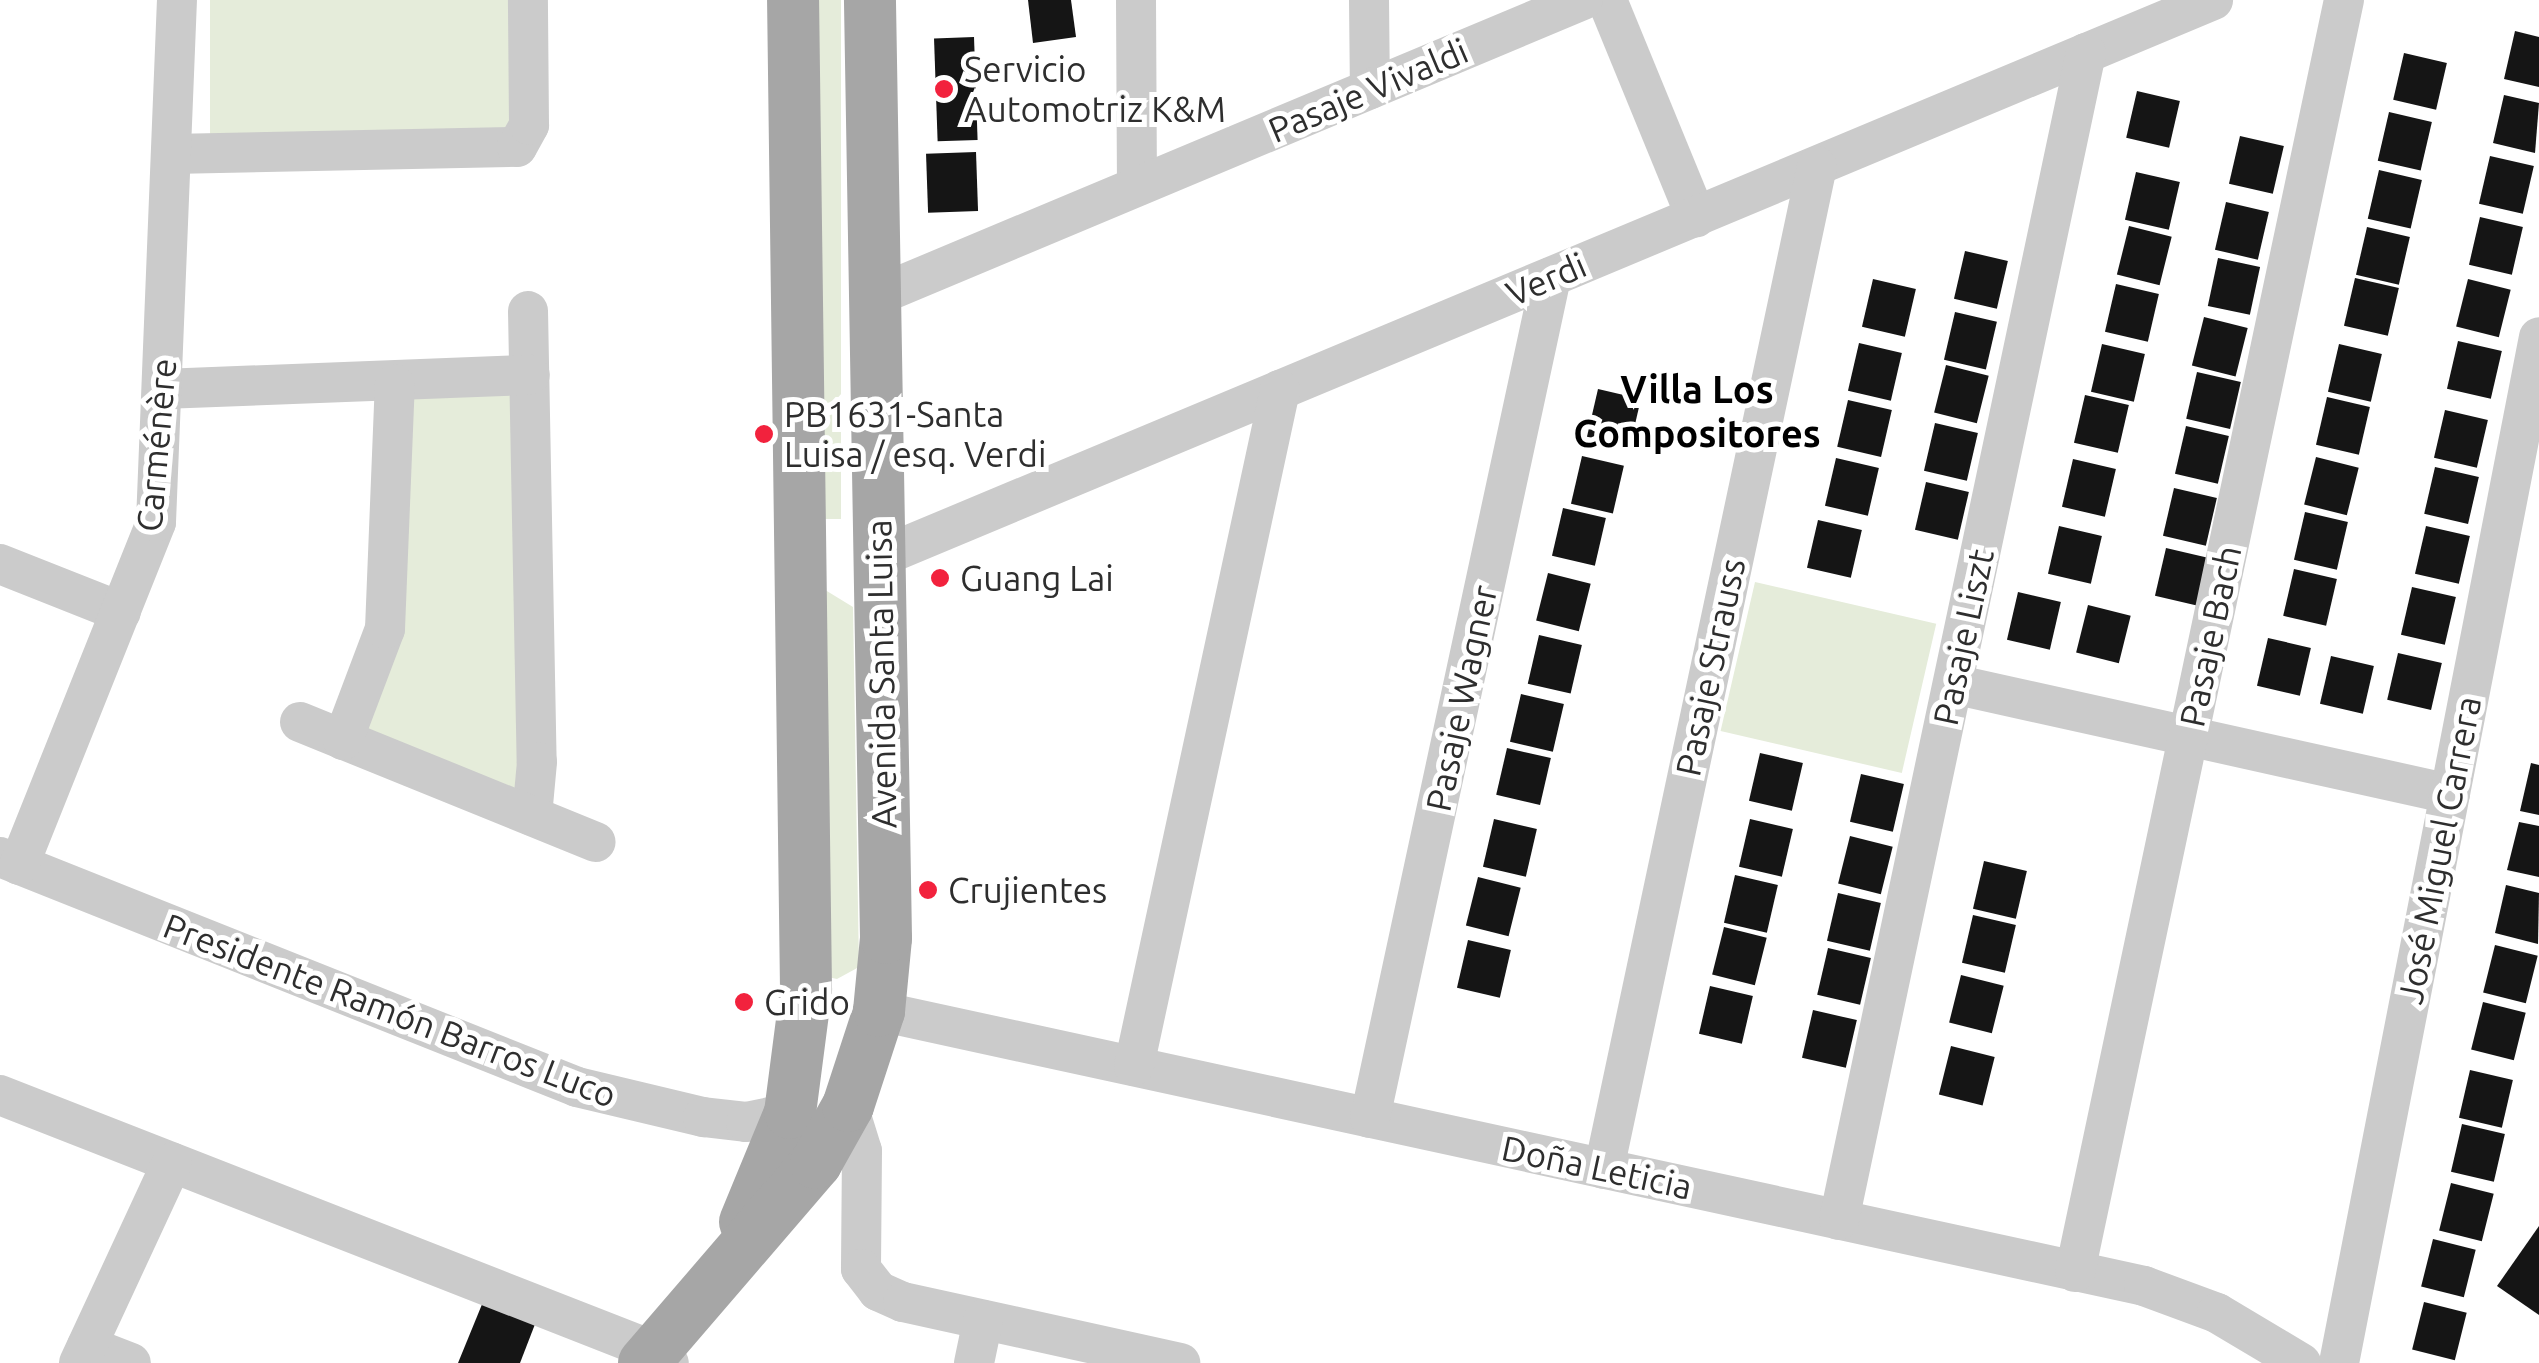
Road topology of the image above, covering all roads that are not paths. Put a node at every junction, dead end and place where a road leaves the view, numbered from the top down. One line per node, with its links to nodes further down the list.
1 (177, 0): 13 (street, Carménère)
2 (528, 0): 13 (street)
3 (792, 0): 40 (main road, Avenida Santa Luisa)
4 (870, 0): 18 (main road, Avenida Santa Luisa)
5 (1136, 0): 15 (street)
6 (1369, 0): 12 (street)
7 (1583, 0): 12 (street, Pasaje Vivaldi)
8 (1607, 0): 16 (street)
9 (2213, 0): 11 (street, Verdi)
10 (2344, 0): 30 (street, Pasaje Bach)
11 (2086, 54): 14 (street, Verdi); 28 (street, Pasaje Liszt)
12 (1370, 89): 15 (street, Pasaje Vivaldi)
13 (171, 154): 23 (street, Carménère)
14 (1816, 166): 16 (street, Verdi); 43 (street, Pasaje Strauss)
15 (1137, 186): 18 (street, Pasaje Vivaldi)
16 (1696, 217): 17 (street, Verdi)
17 (1551, 277): 24 (street, Verdi); 41 (street, Pasaje Wagner)
18 (876, 296): 25 (main road, Avenida Santa Luisa)
19 (528, 311): 21 (street)
20 (2539, 337): 32 (street, José Miguel Carrera)
21 (530, 375): 22 (street); 33 (street)
22 (394, 384): 23 (street); 31 (street)
23 (162, 389): 27 (street, Carménère)
24 (1280, 390): 25 (street, Verdi); 37 (street)
25 (878, 558): 36 (main road, Avenida Santa Luisa)
26 (0, 564): 27 (street)
27 (122, 612): 35 (street, Carménère)
28 (1954, 684): 30 (street); 44 (street, Pasaje Liszt)
29 (300, 722): 31 (street)
30 (2189, 736): 32 (street); 45 (street, Pasaje Bach)
31 (343, 740): 33 (street)
32 (2450, 794): 54 (street, José Miguel Carrera)
33 (532, 816): 34 (street)
34 (596, 842)
35 (9, 861): 40 (street, Presidente Ramón Barros Luco)
36 (879, 1011): 37 (street, Doña Leticia); 39 (main road, Avenida Santa Luisa)
37 (1134, 1066): 41 (street, Doña Leticia)
38 (0, 1096): 42 (street)
39 (848, 1106): 46 (main road, Avenida Santa Luisa); 47 (street)
40 (790, 1113): 46 (main road, Avenida Santa Luisa)
41 (1370, 1118): 43 (street, Doña Leticia)
42 (172, 1163): 48 (street); 49 (street)
43 (1604, 1168): 44 (street, Doña Leticia)
44 (1839, 1220): 45 (street, Doña Leticia)
45 (2075, 1272): 53 (street, Doña Leticia)
46 (704, 1291): 49 (main road, Avenida Santa Luisa)
47 (983, 1320): 51 (street); 52 (street)
48 (83, 1354): 50 (street)
49 (655, 1359)
50 (132, 1363)
51 (974, 1363)
52 (1180, 1363)
53 (2301, 1363)
54 (2339, 1363)

